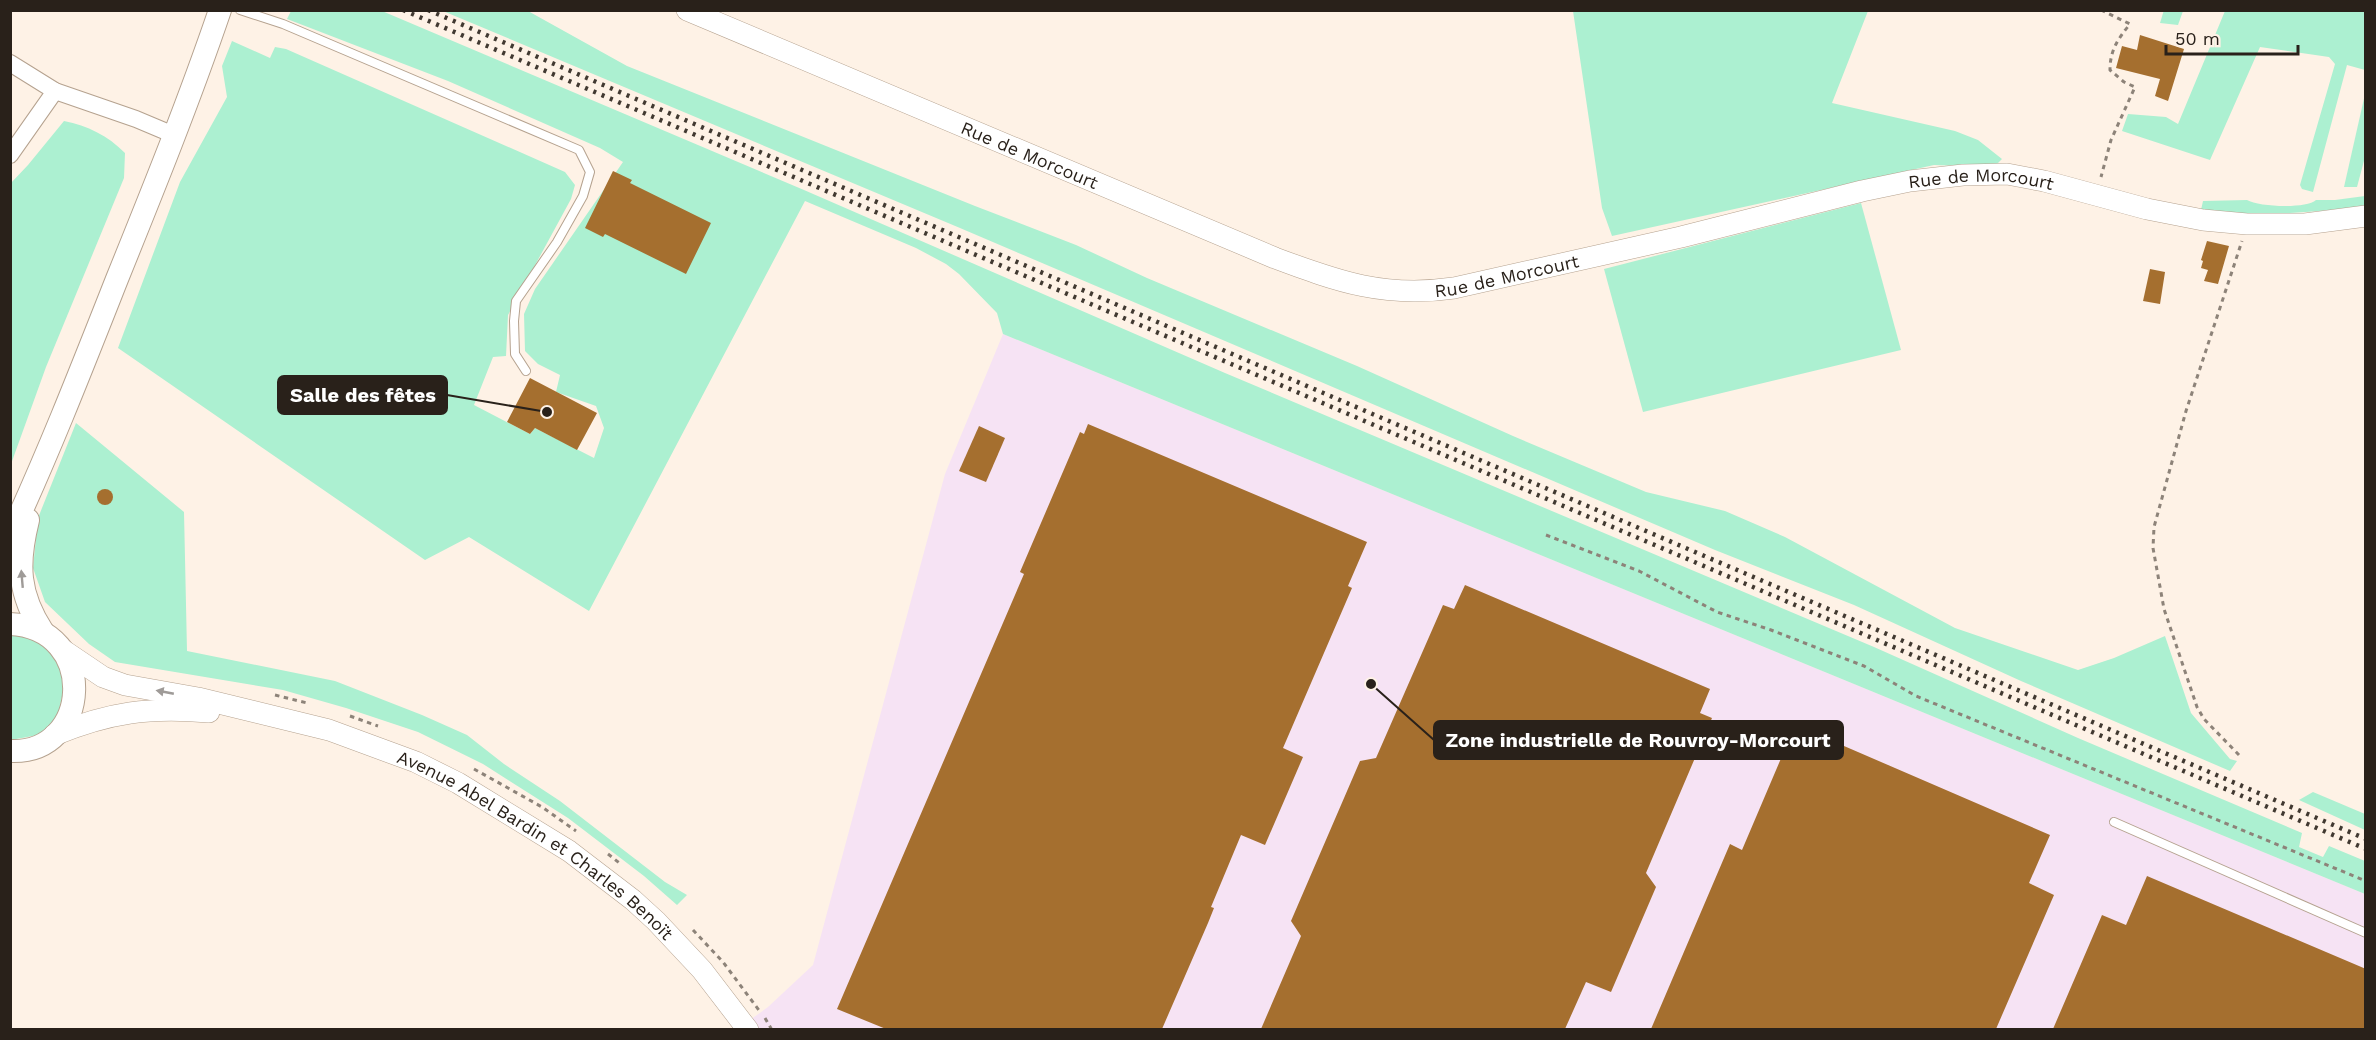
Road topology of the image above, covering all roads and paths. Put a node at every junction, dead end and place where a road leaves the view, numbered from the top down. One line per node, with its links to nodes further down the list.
1 (220, 10): 7 (main road)
2 (240, 10): 12 (lane)
3 (687, 10): 9 (street, Rue de Morcourt)
4 (2101, 10): 9 (path)
5 (10, 63): 6 (street)
6 (55, 91): 7 (street); 8 (street)
7 (174, 135): 13 (main road)
8 (10, 155)
9 (2096, 196): 11 (street, Rue de Morcourt)
10 (2366, 216): 11 (street, Rue de Morcourt)
11 (2247, 224): 22 (path)
12 (526, 371)
13 (39, 474): 15 (main road); 17 (main road, one-way to 13)
14 (1546, 535): 24 (path)
15 (10, 536)
16 (10, 624): 17 (main road)
17 (43, 632): 18 (main road)
18 (63, 650): 19 (street, one-way to 18); 20 (main road)
19 (284, 718): 20 (street); 26 (street, Avenue Abel Bardin et Charles Benoït)
20 (54, 735): 21 (main road)
21 (10, 751)
22 (2239, 755)
23 (2114, 822): 25 (lane)
24 (2366, 880)
25 (2366, 933)
26 (748, 1029)

